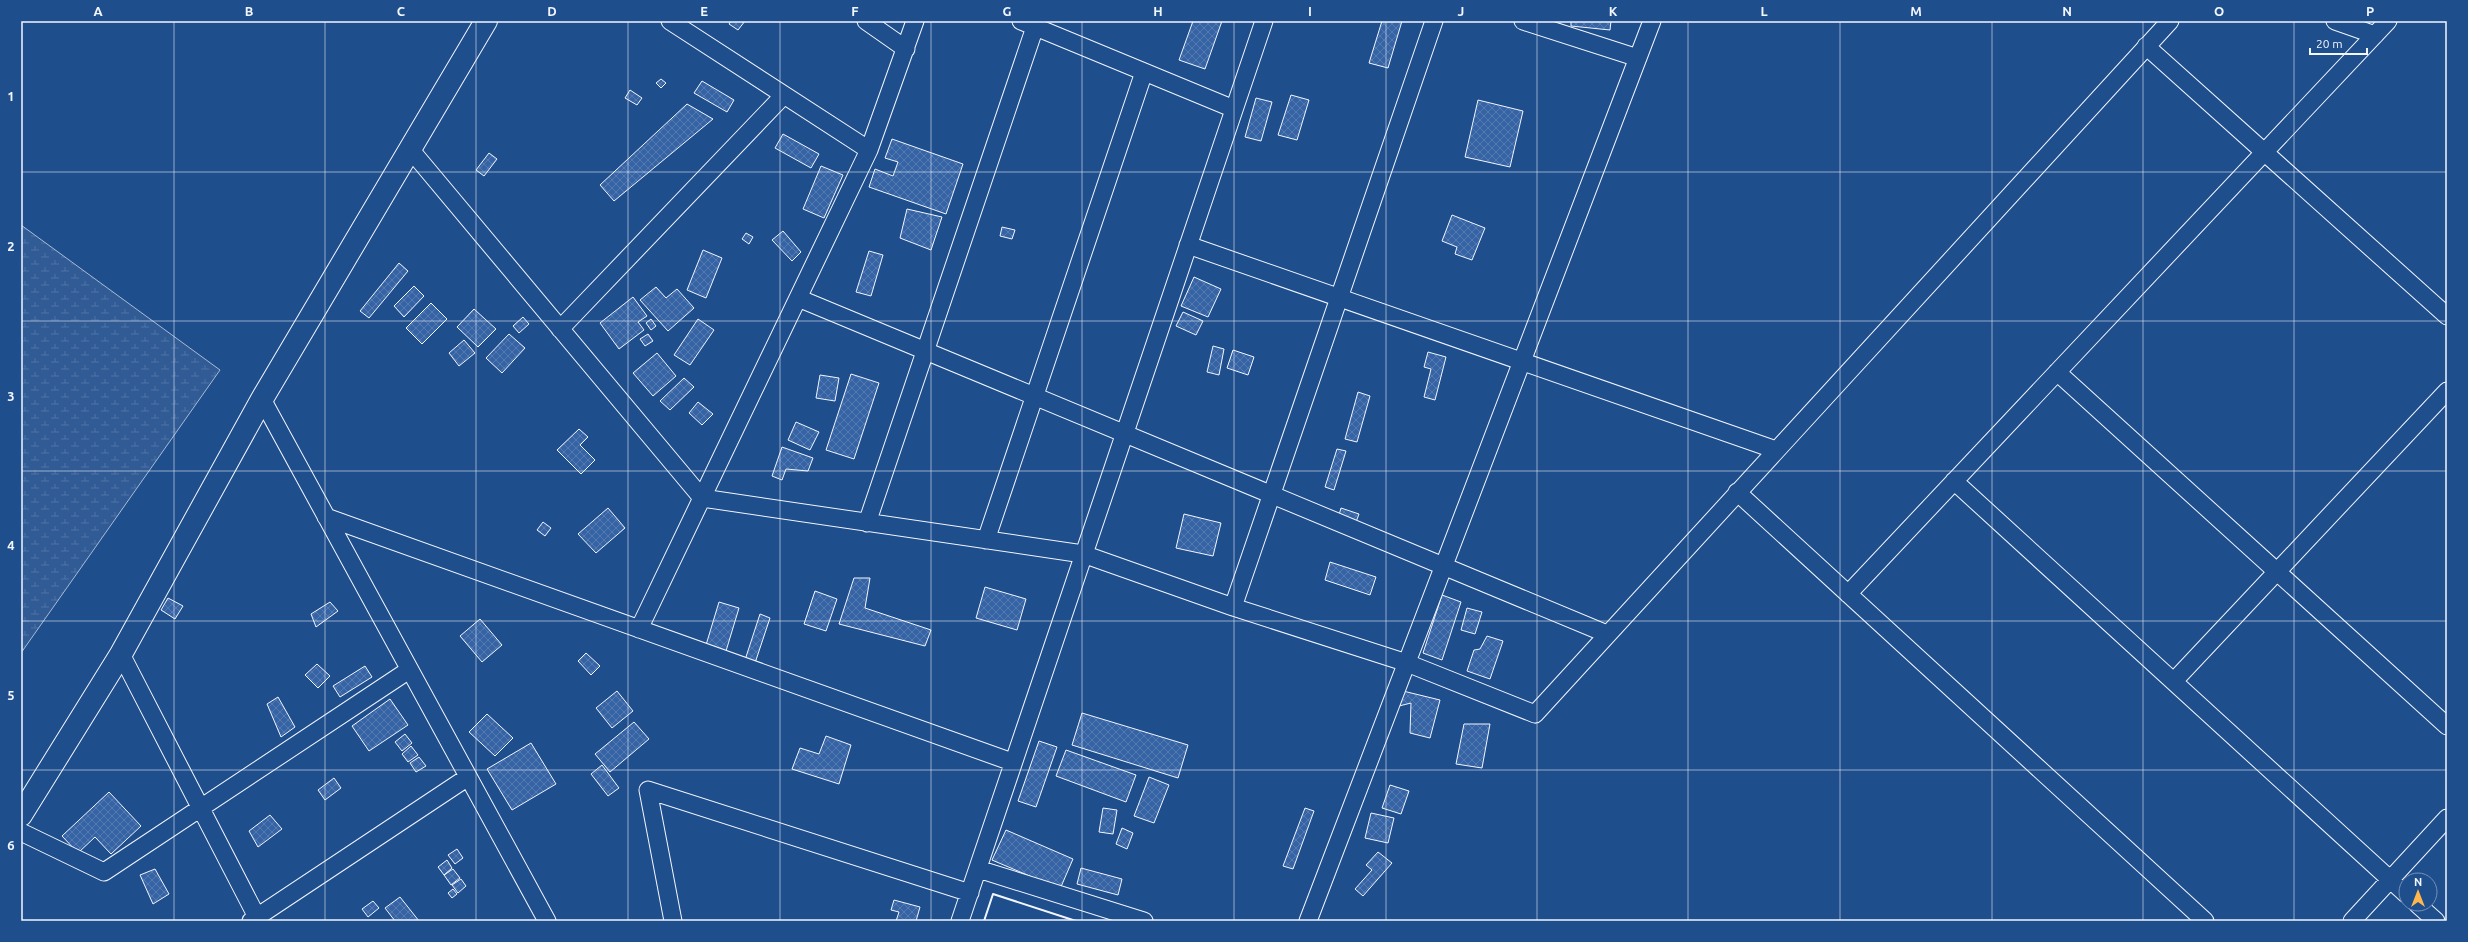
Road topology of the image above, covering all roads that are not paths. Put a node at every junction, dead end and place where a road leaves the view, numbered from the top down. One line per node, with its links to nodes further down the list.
1 (486, 21): 20 (street)
2 (670, 21): 18 (street)
3 (866, 21): 15 (street)
4 (915, 21): 15 (street)
5 (1264, 21): 19 (street)
6 (1434, 21): 25 (street)
7 (1523, 21): 16 (street)
8 (1652, 21): 16 (street)
9 (2170, 21): 14 (street)
10 (2335, 21): 13 (street)
11 (2388, 21): 13 (street)
12 (1028, 24): 17 (street); 28 (street)
13 (2375, 34): 22 (street)
14 (2146, 46): 22 (street); 35 (street)
15 (906, 49): 21 (street)
16 (1638, 58): 29 (street)
17 (1144, 72): 19 (street); 32 (street)
18 (784, 95): 21 (street); 27 (street)
19 (1234, 109): 23 (street)
20 (410, 149): 27 (street); 33 (street)
21 (869, 150): 24 (street)
22 (2263, 151): 26 (street); 30 (street)
23 (1188, 245): 25 (street); 34 (street)
24 (798, 298): 28 (street); 39 (street)
25 (1339, 298): 29 (street); 38 (street)
26 (2447, 316)
27 (560, 328): 39 (street)
28 (926, 351): 32 (street); 41 (street)
29 (1522, 361): 35 (street); 44 (street)
30 (2057, 372): 36 (street); 45 (street)
31 (2447, 391): 45 (street)
32 (1033, 396): 34 (street); 42 (street)
33 (262, 399): 40 (street); 50 (street)
34 (1124, 433): 38 (street); 43 (street)
35 (1776, 450): 37 (street)
36 (1954, 481): 46 (street); 53 (street)
37 (1738, 492): 46 (street); 49 (street)
38 (1272, 495): 44 (street); 47 (street)
39 (702, 498): 41 (street); 48 (street)
40 (326, 517): 48 (street); 52 (street)
41 (867, 523): 42 (street)
42 (986, 540): 43 (street)
43 (1083, 554): 47 (street); 55 (street)
44 (1444, 566): 49 (street); 51 (street)
45 (2277, 572): 53 (street); 54 (street)
46 (1848, 594): 72 (street)
47 (1233, 607): 51 (street)
48 (639, 629): 55 (street)
49 (1607, 634): 51 (street)
50 (121, 654): 57 (street); 58 (street)
51 (1407, 663): 71 (street)
52 (409, 670): 56 (street); 57 (street)
53 (2174, 681): 62 (street)
54 (2447, 726)
55 (1012, 762): 61 (street)
56 (468, 777): 66 (street); 67 (street)
57 (202, 809): 60 (street); 66 (street)
58 (21, 815)
59 (2447, 818): 62 (street)
60 (21, 832)
61 (978, 869): 64 (street); 70 (street)
62 (2390, 879): 63 (street); 73 (street)
63 (2398, 886)
64 (970, 893): 68 (street); 69 (street)
65 (2426, 912): 74 (street)
66 (256, 920)
67 (547, 921)
68 (673, 921)
69 (960, 921)
70 (1144, 921)
71 (1308, 921)
72 (2205, 921)
73 (2352, 921)
74 (2436, 921)

